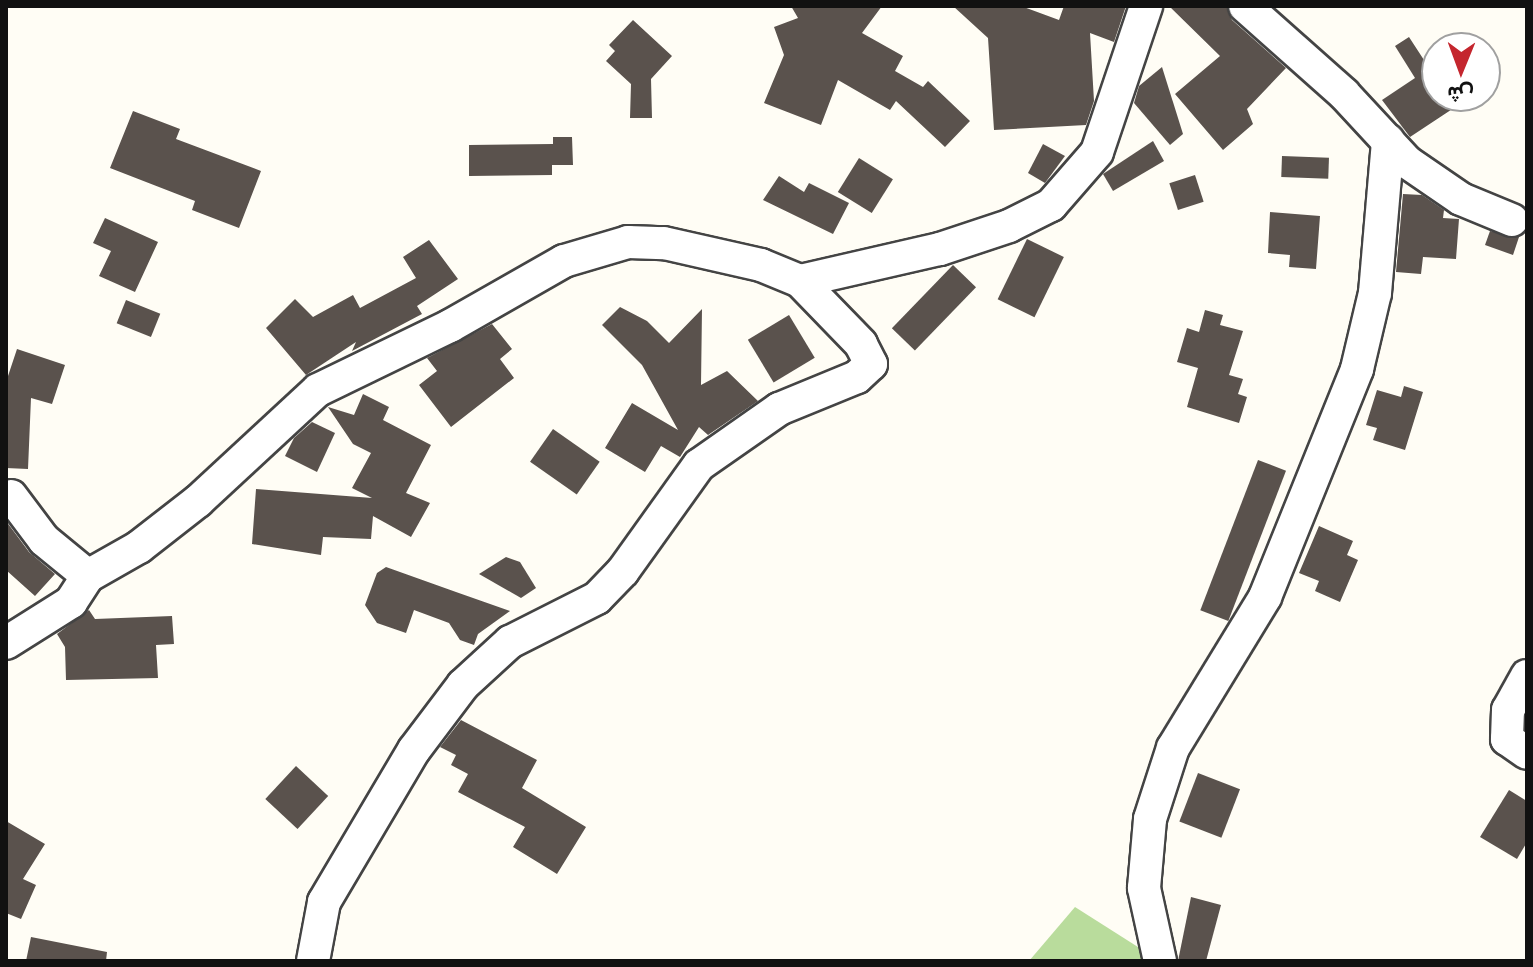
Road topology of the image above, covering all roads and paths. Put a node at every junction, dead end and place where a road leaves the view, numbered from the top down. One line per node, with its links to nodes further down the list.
1 (1146, 6): 5 (street)
2 (1245, 6): 3 (street)
3 (1388, 141): 4 (street); 12 (street)
4 (1512, 220)
5 (800, 281): 7 (street); 11 (street)
6 (11, 496): 7 (street)
7 (88, 576): 8 (street)
8 (6, 643)
9 (1527, 676): 10 (street)
10 (1527, 753)
11 (313, 961)
12 (1160, 961)

